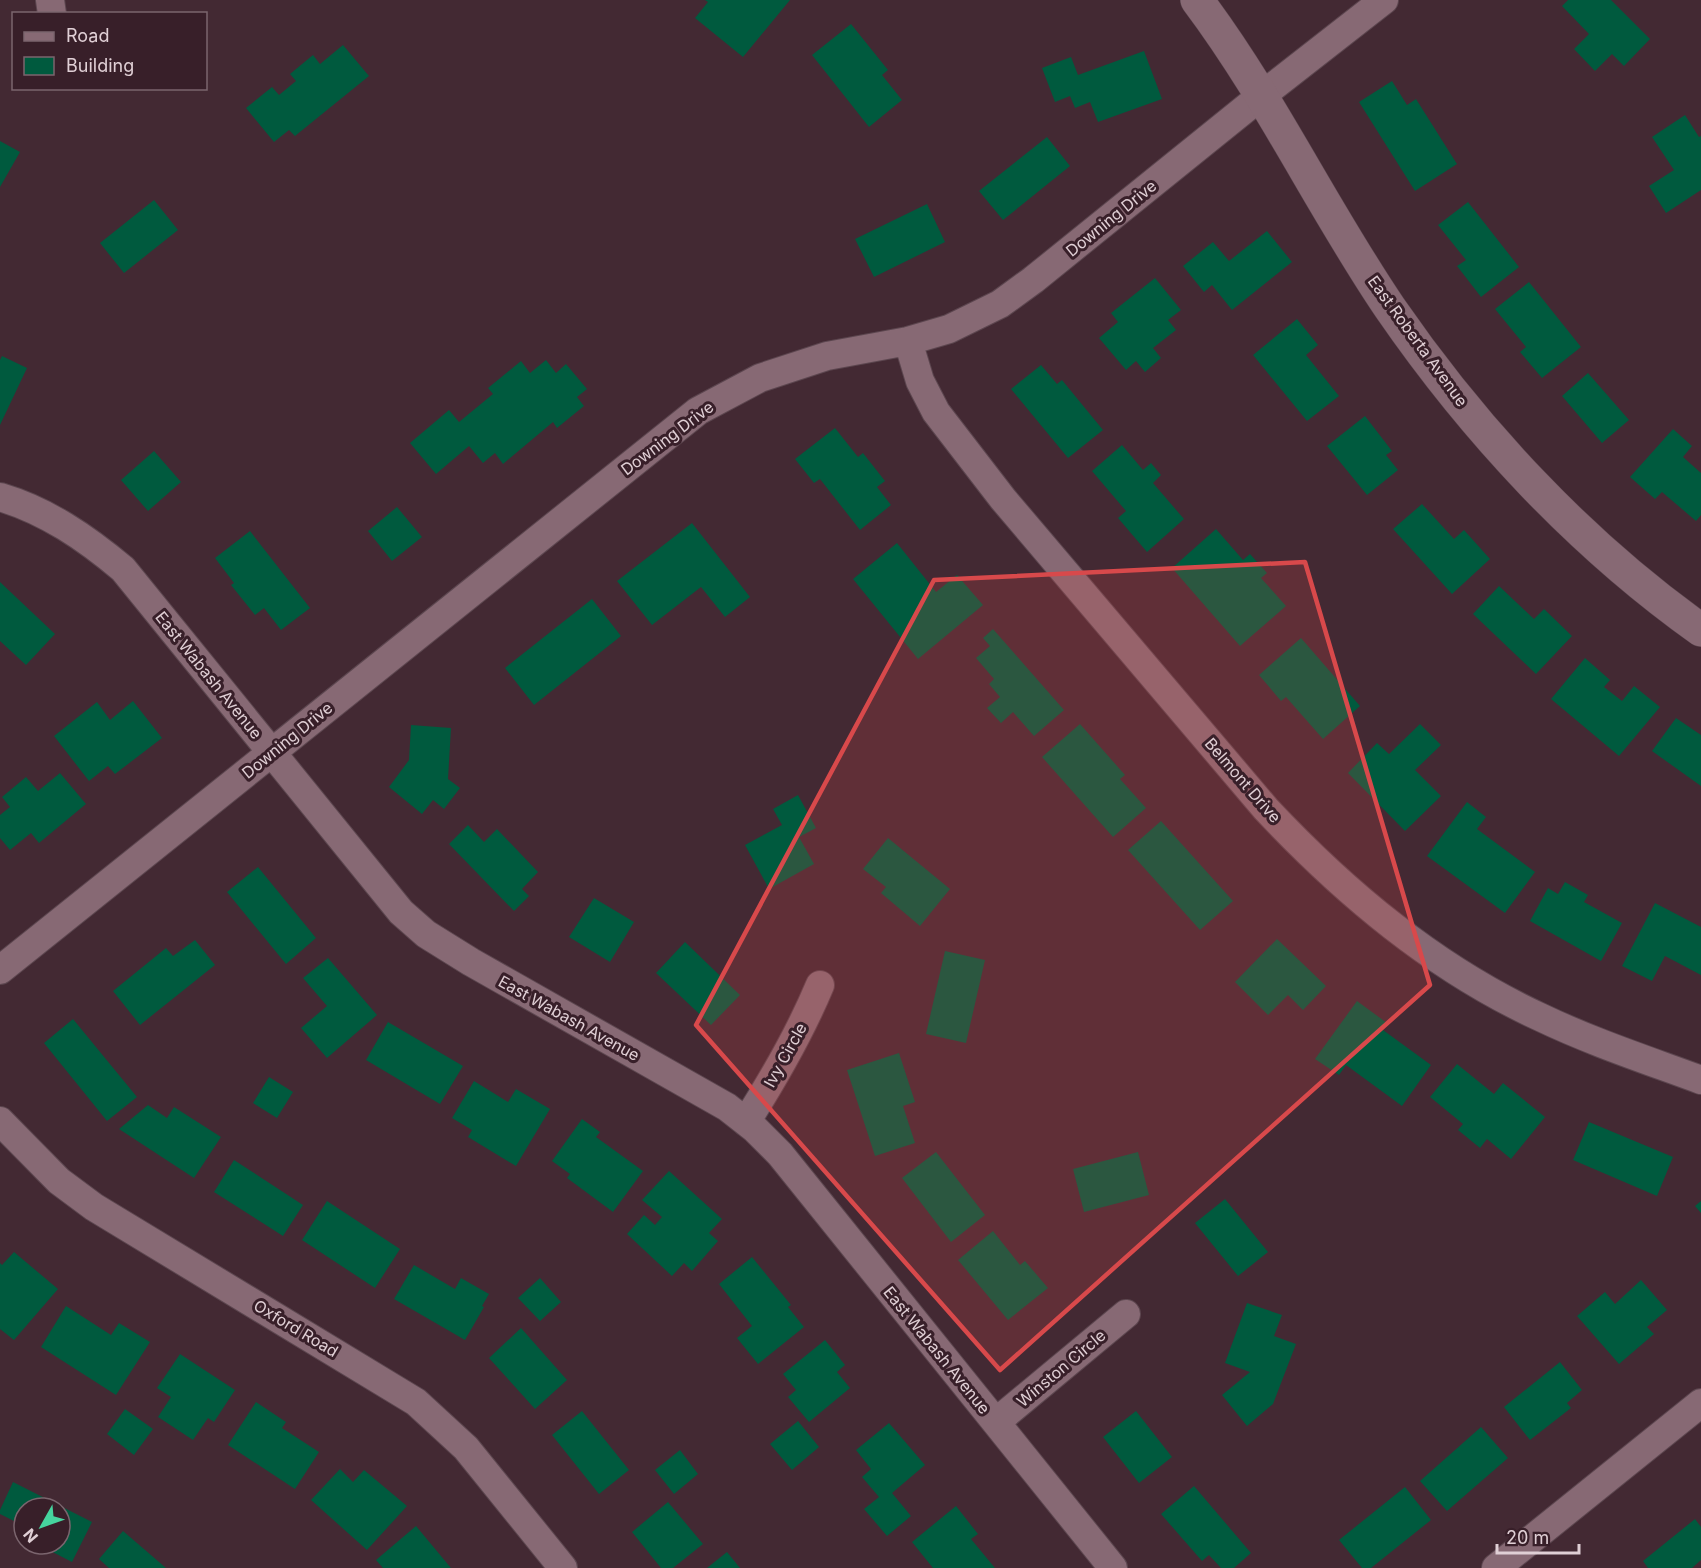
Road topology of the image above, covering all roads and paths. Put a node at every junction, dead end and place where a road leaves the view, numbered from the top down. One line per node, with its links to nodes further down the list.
1 (1197, 0): 3 (street, East Roberta Avenue)
2 (1384, 0): 3 (street, Downing Drive)
3 (1261, 96): 4 (street, Downing Drive); 6 (street, East Roberta Avenue)
4 (908, 341): 7 (street, Downing Drive); 10 (street, Belmont Drive)
5 (0, 497): 7 (street, East Wabash Avenue)
6 (1701, 630)
7 (272, 752): 8 (street, Downing Drive); 12 (street, East Wabash Avenue)
8 (0, 970)
9 (820, 985): 12 (street, Ivy Circle)
10 (1701, 1080)
11 (0, 1121): 16 (street, Oxford Road)
12 (746, 1122): 15 (street, East Wabash Avenue)
13 (1126, 1314): 15 (street, Winston Circle)
14 (1701, 1403): 18 (street)
15 (996, 1422): 17 (street, East Wabash Avenue)
16 (562, 1568)
17 (1113, 1568)
18 (1496, 1568)

